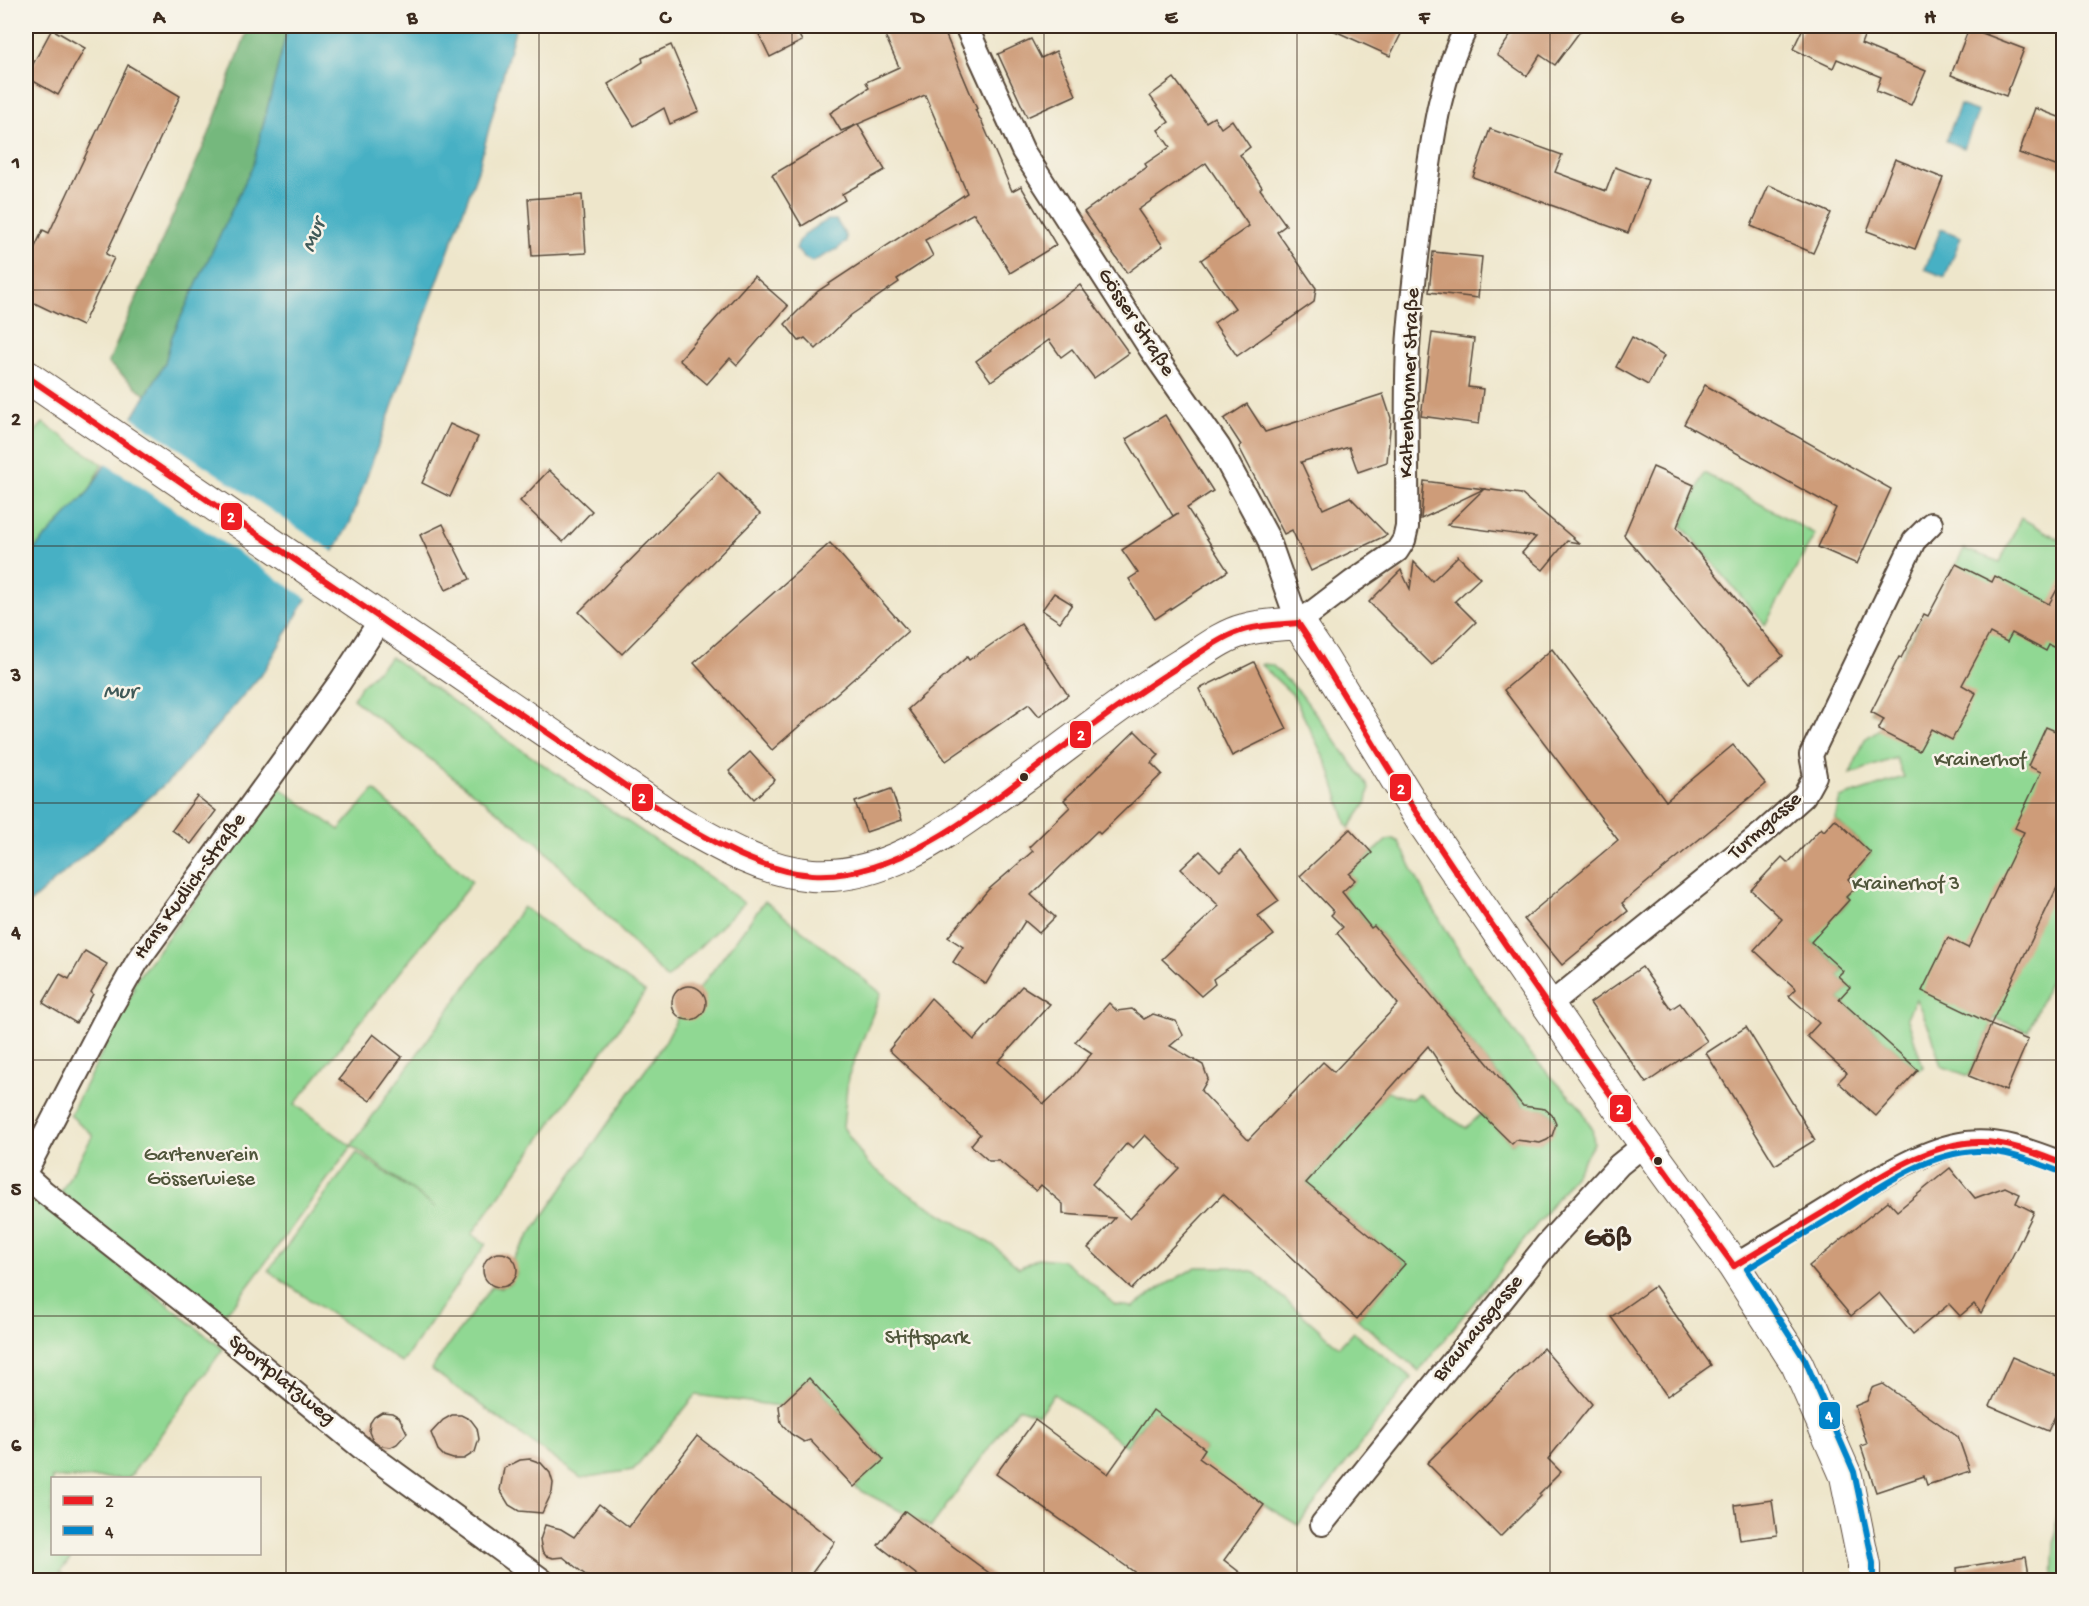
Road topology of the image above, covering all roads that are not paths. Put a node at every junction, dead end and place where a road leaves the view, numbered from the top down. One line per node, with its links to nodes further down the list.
1 (966, 26): 6 (street, Gösser Straße)
2 (1467, 26): 6 (street, Kaltenbrunner Straße)
3 (26, 376): 5 (main road)
4 (1931, 524): 7 (street, Turmgasse)
5 (381, 619): 6 (main road); 10 (street, Hans Kudlich-Straße)
6 (1298, 623): 7 (main road)
7 (1548, 1006): 8 (main road)
8 (1645, 1144): 12 (main road); 13 (street, Brauhausgasse)
9 (2064, 1164): 12 (street)
10 (26, 1171)
11 (26, 1176): 14 (street, Sportplatzweg)
12 (1734, 1266): 15 (main road)
13 (1322, 1524)
14 (542, 1581)
15 (1864, 1581)

